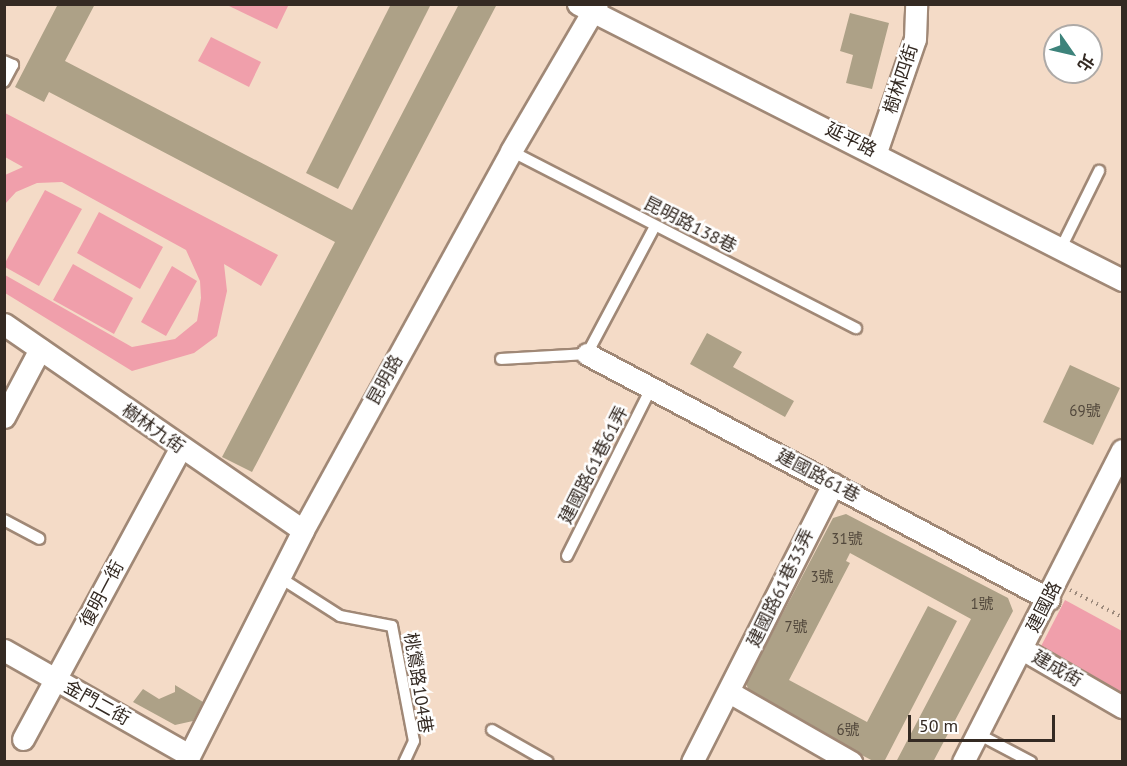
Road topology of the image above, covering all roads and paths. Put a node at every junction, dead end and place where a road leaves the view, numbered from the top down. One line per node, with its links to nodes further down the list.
1 (916, 4): 6 (street, 樹林四街)
2 (589, 7): 5 (street, 昆明路); 6 (street, 延平路)
3 (4, 61): 4 (lane)
4 (4, 82)
5 (511, 151): 8 (lane, 昆明路138巷); 22 (street, 昆明路)
6 (876, 152): 9 (street, 延平路)
7 (1099, 171): 9 (lane)
8 (655, 226): 12 (lane, 昆明路138巷); 14 (lane)
9 (1062, 246): 10 (street, 延平路)
10 (1122, 280)
11 (4, 324): 13 (street, 樹林九街)
12 (856, 328)
13 (40, 349): 17 (street); 18 (street, 樹林九街)
14 (586, 354): 15 (lane); 16 (street, 建國路61巷)
15 (501, 359)
16 (651, 388): 20 (street, 建國路61巷); 24 (lane, 建國路61巷61弄)
17 (4, 417)
18 (180, 449): 22 (street, 樹林九街); 30 (street, 復明一街)
19 (1122, 450): 26 (street, 建國路)
20 (833, 484): 26 (street, 建國路61巷); 31 (street, 建國路61巷33弄)
21 (4, 520): 23 (lane)
22 (303, 530): 25 (street, 昆明路)
23 (39, 539)
24 (567, 556)
25 (279, 578): 36 (street, 昆明路); 38 (lane, 桃鶯路104巷)
26 (1053, 591): 27 (path); 28 (street, 建國路)
27 (1122, 617)
28 (1022, 649): 32 (street, 建成街); 34 (street, 建國路)
29 (4, 650): 30 (street, 金門二街)
30 (56, 680): 35 (street, 復明一街); 36 (street, 金門二街)
31 (729, 692): 37 (street); 40 (street, 建國路61巷33弄)
32 (1122, 707)
33 (492, 730): 39 (lane)
34 (978, 734): 41 (street, 建國路); 42 (lane)
35 (22, 739)
36 (193, 759)
37 (850, 761)
38 (404, 762)
39 (548, 762)
40 (692, 762)
41 (963, 762)
42 (1031, 762)

